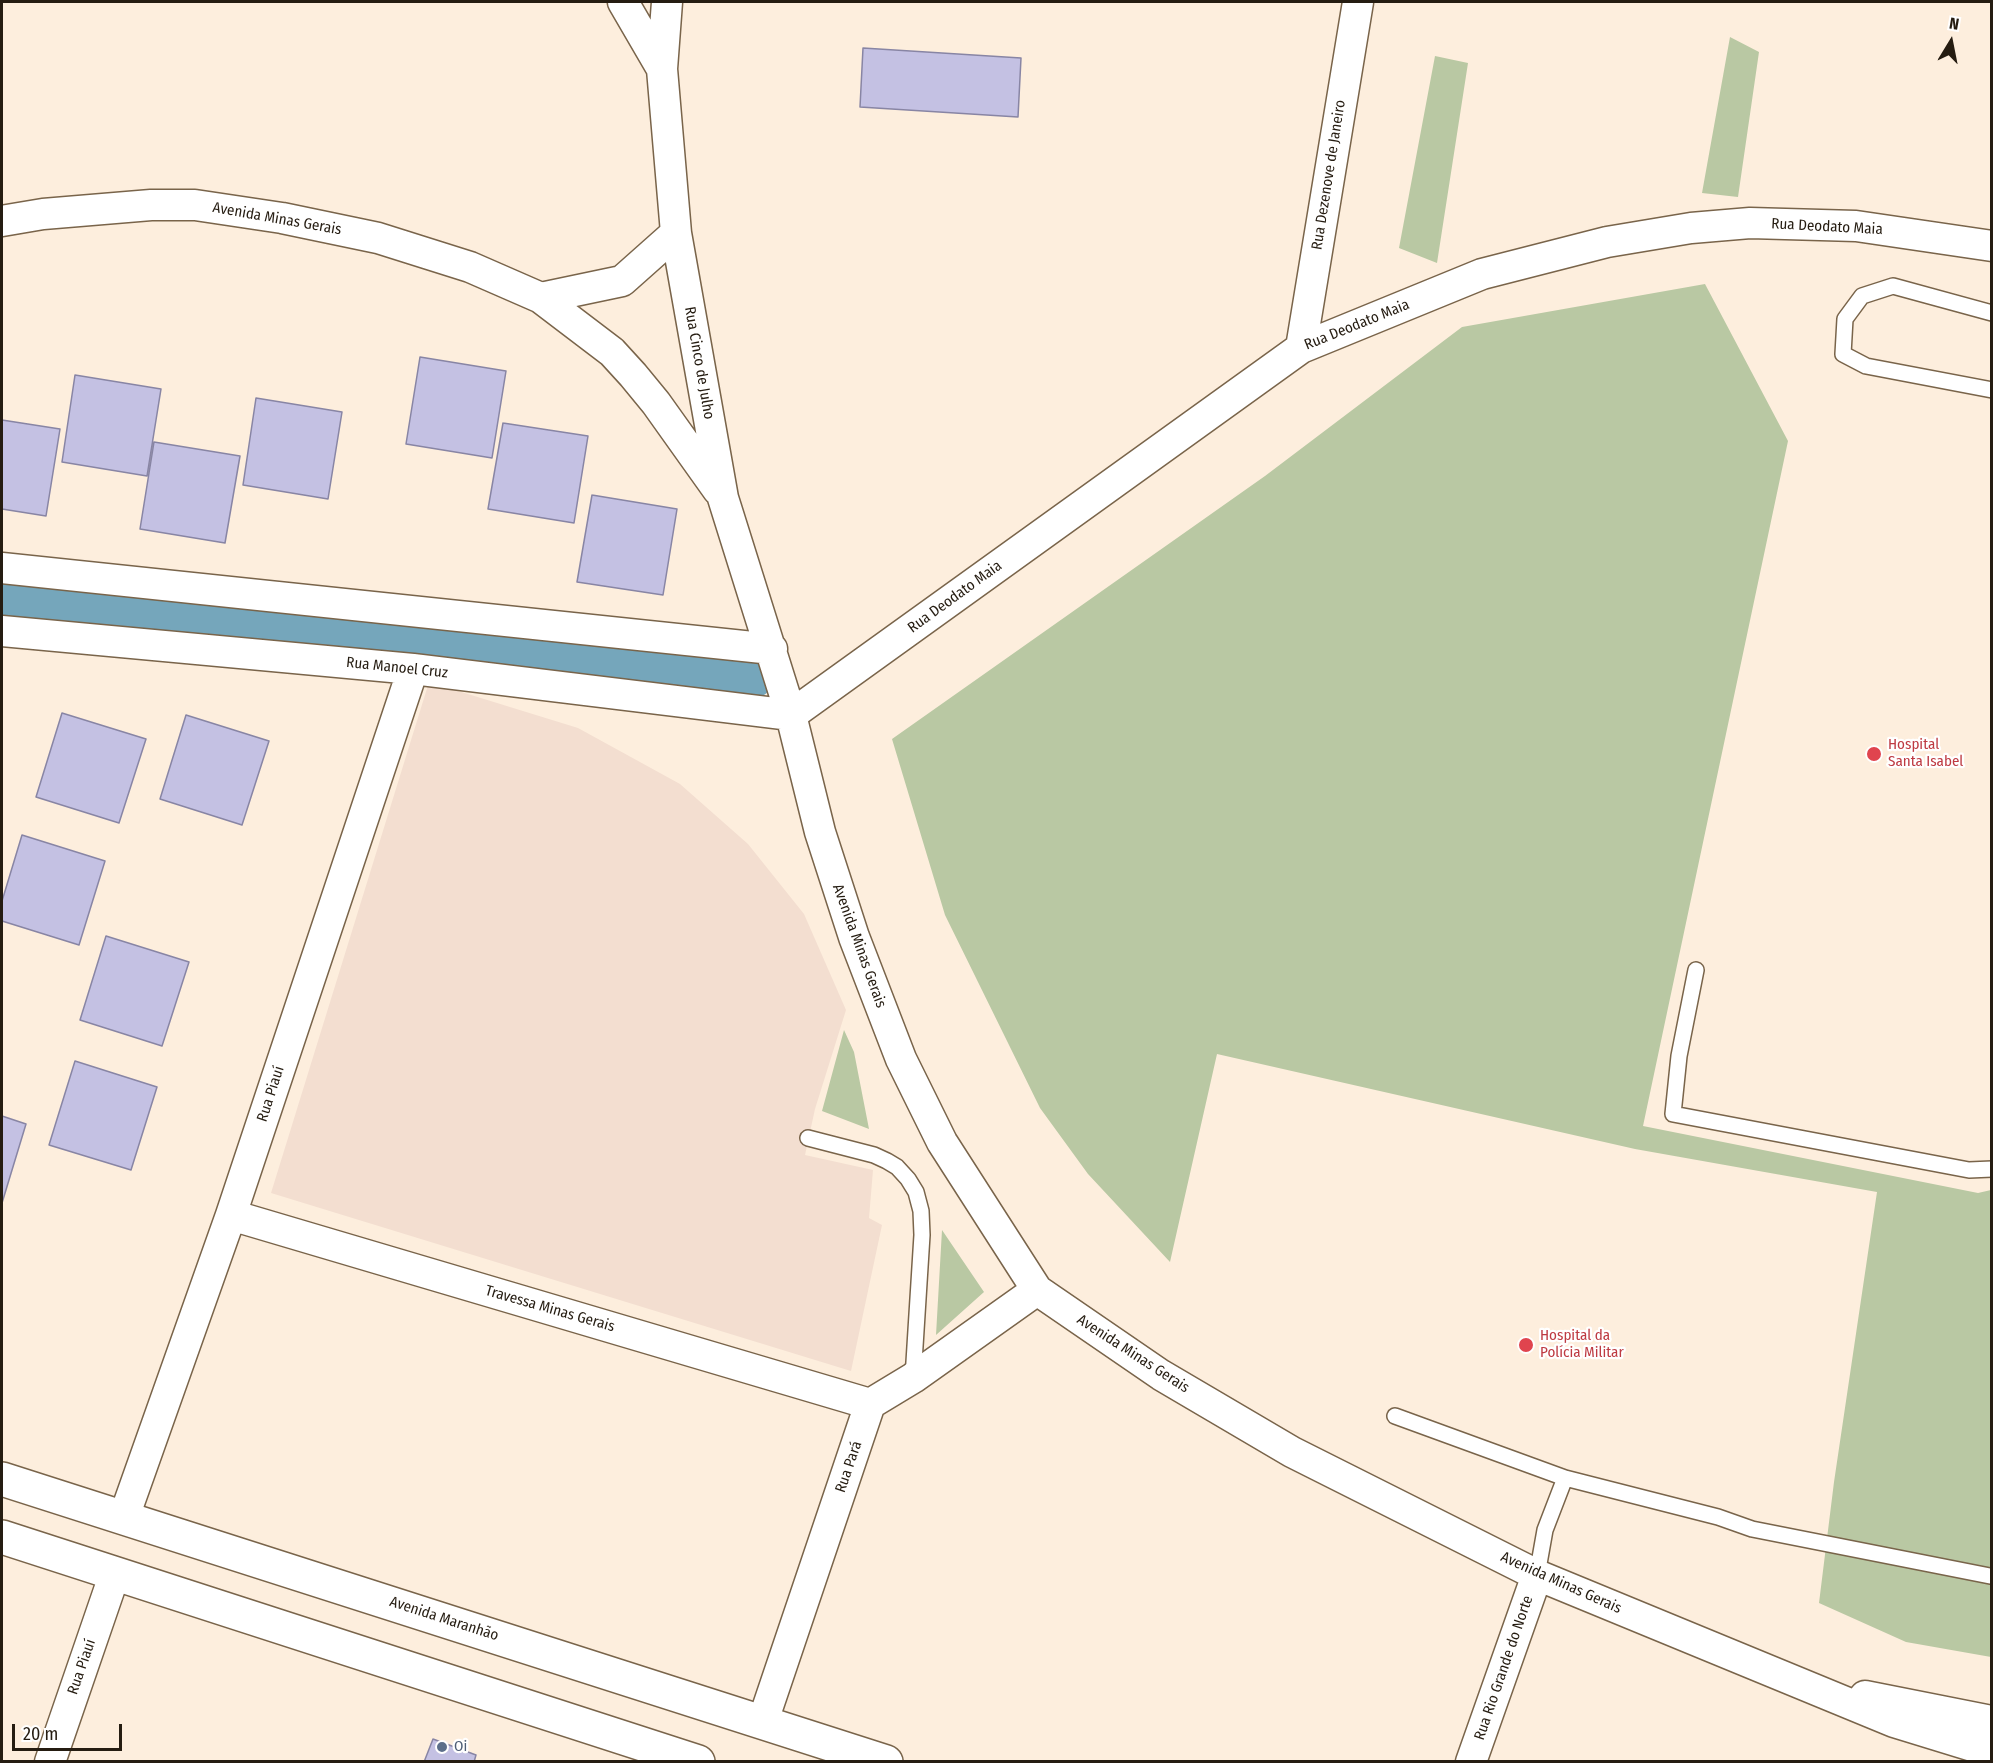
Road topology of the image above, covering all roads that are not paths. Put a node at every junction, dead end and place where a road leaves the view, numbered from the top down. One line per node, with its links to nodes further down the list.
1 (623, 2): 4 (street)
2 (667, 2): 4 (street, Rua Cinco de Julho)
3 (1358, 2): 10 (street, Rua Dezenove de Janeiro)
4 (662, 69): 6 (street, Rua Cinco de Julho)
5 (2, 220): 8 (street, Avenida Minas Gerais)
6 (676, 233): 8 (street); 12 (street, Rua Cinco de Julho)
7 (1991, 242): 10 (street, Rua Deodato Maia)
8 (541, 298): 12 (street, Avenida Minas Gerais)
9 (1992, 313): 11 (lane)
10 (1300, 348): 17 (street, Rua Deodato Maia)
11 (1992, 390)
12 (723, 498): 15 (street, Rua Cinco de Julho)
13 (2, 568): 15 (street)
14 (2, 631): 16 (street, Rua Manoel Cruz)
15 (772, 649): 17 (street, Rua Cinco de Julho)
16 (413, 669): 17 (street, Rua Manoel Cruz); 21 (street, Rua Piauí)
17 (791, 715): 22 (street, Avenida Minas Gerais)
18 (1696, 970): 20 (lane)
19 (808, 1138): 23 (lane)
20 (1992, 1169)
21 (231, 1215): 24 (street, Travessa Minas Gerais); 28 (street, Rua Piauí)
22 (1037, 1290): 23 (street); 31 (street, Avenida Minas Gerais)
23 (913, 1378): 24 (street)
24 (870, 1404): 34 (street, Rua Pará)
25 (1395, 1416): 26 (lane)
26 (1565, 1478): 31 (lane); 32 (lane)
27 (2, 1479): 28 (main road, Avenida Maranhão)
28 (124, 1517): 34 (main road, Avenida Maranhão)
29 (2, 1537): 30 (main road)
30 (115, 1572): 37 (street, Rua Piauí); 38 (main road)
31 (1537, 1575): 33 (street, Avenida Minas Gerais); 40 (street, Rua Rio Grande do Norte)
32 (1990, 1576)
33 (1800, 1684): 35 (street, Avenida Minas Gerais); 36 (street, Avenida Minas Gerais)
34 (763, 1721): 39 (main road, Avenida Maranhão)
35 (1992, 1721)
36 (1992, 1752)
37 (50, 1761)
38 (698, 1761)
39 (886, 1761)
40 (1471, 1761)

